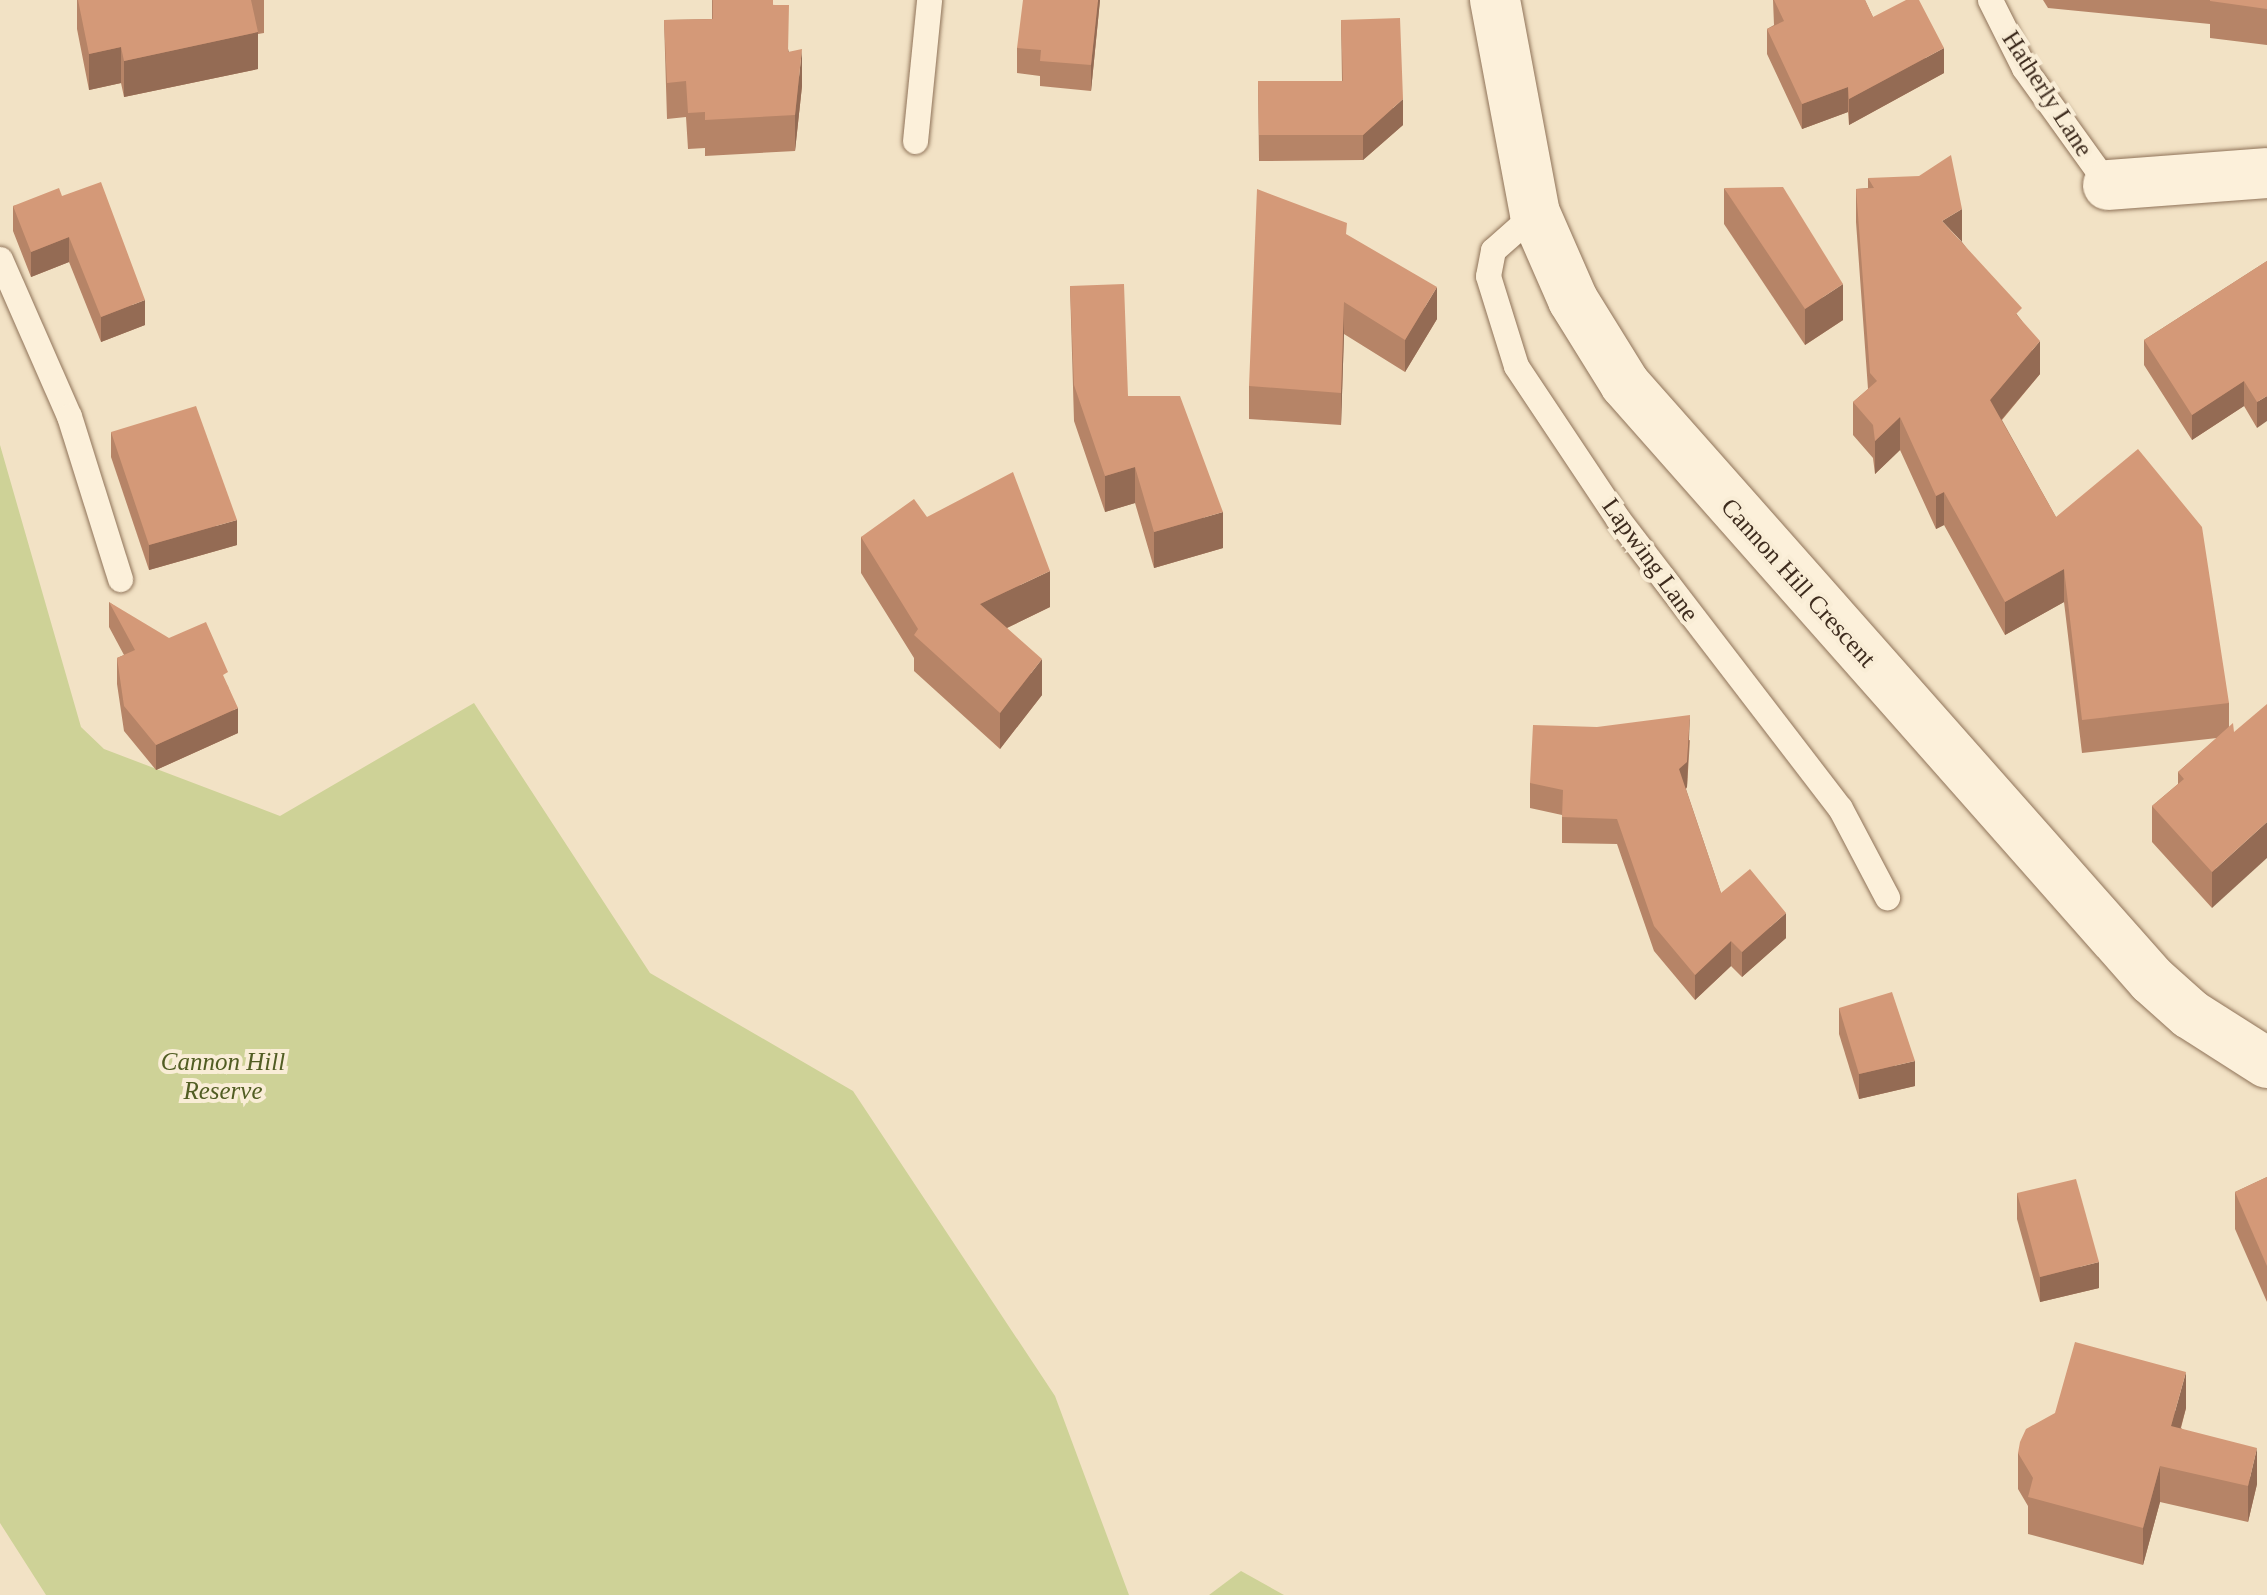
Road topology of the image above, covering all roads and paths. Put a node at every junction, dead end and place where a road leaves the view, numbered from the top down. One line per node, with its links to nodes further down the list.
1 (928, 0): 4 (lane)
2 (1495, 0): 7 (street, Cannon Hill Crescent)
3 (1990, 0): 6 (lane, Hatherly Lane)
4 (915, 140)
5 (2267, 173): 6 (street)
6 (2108, 186)
7 (1535, 214): 10 (lane, Lapwing Lane); 11 (street, Cannon Hill Crescent)
8 (0, 259): 9 (lane)
9 (120, 579)
10 (1887, 897)
11 (2267, 1062)

